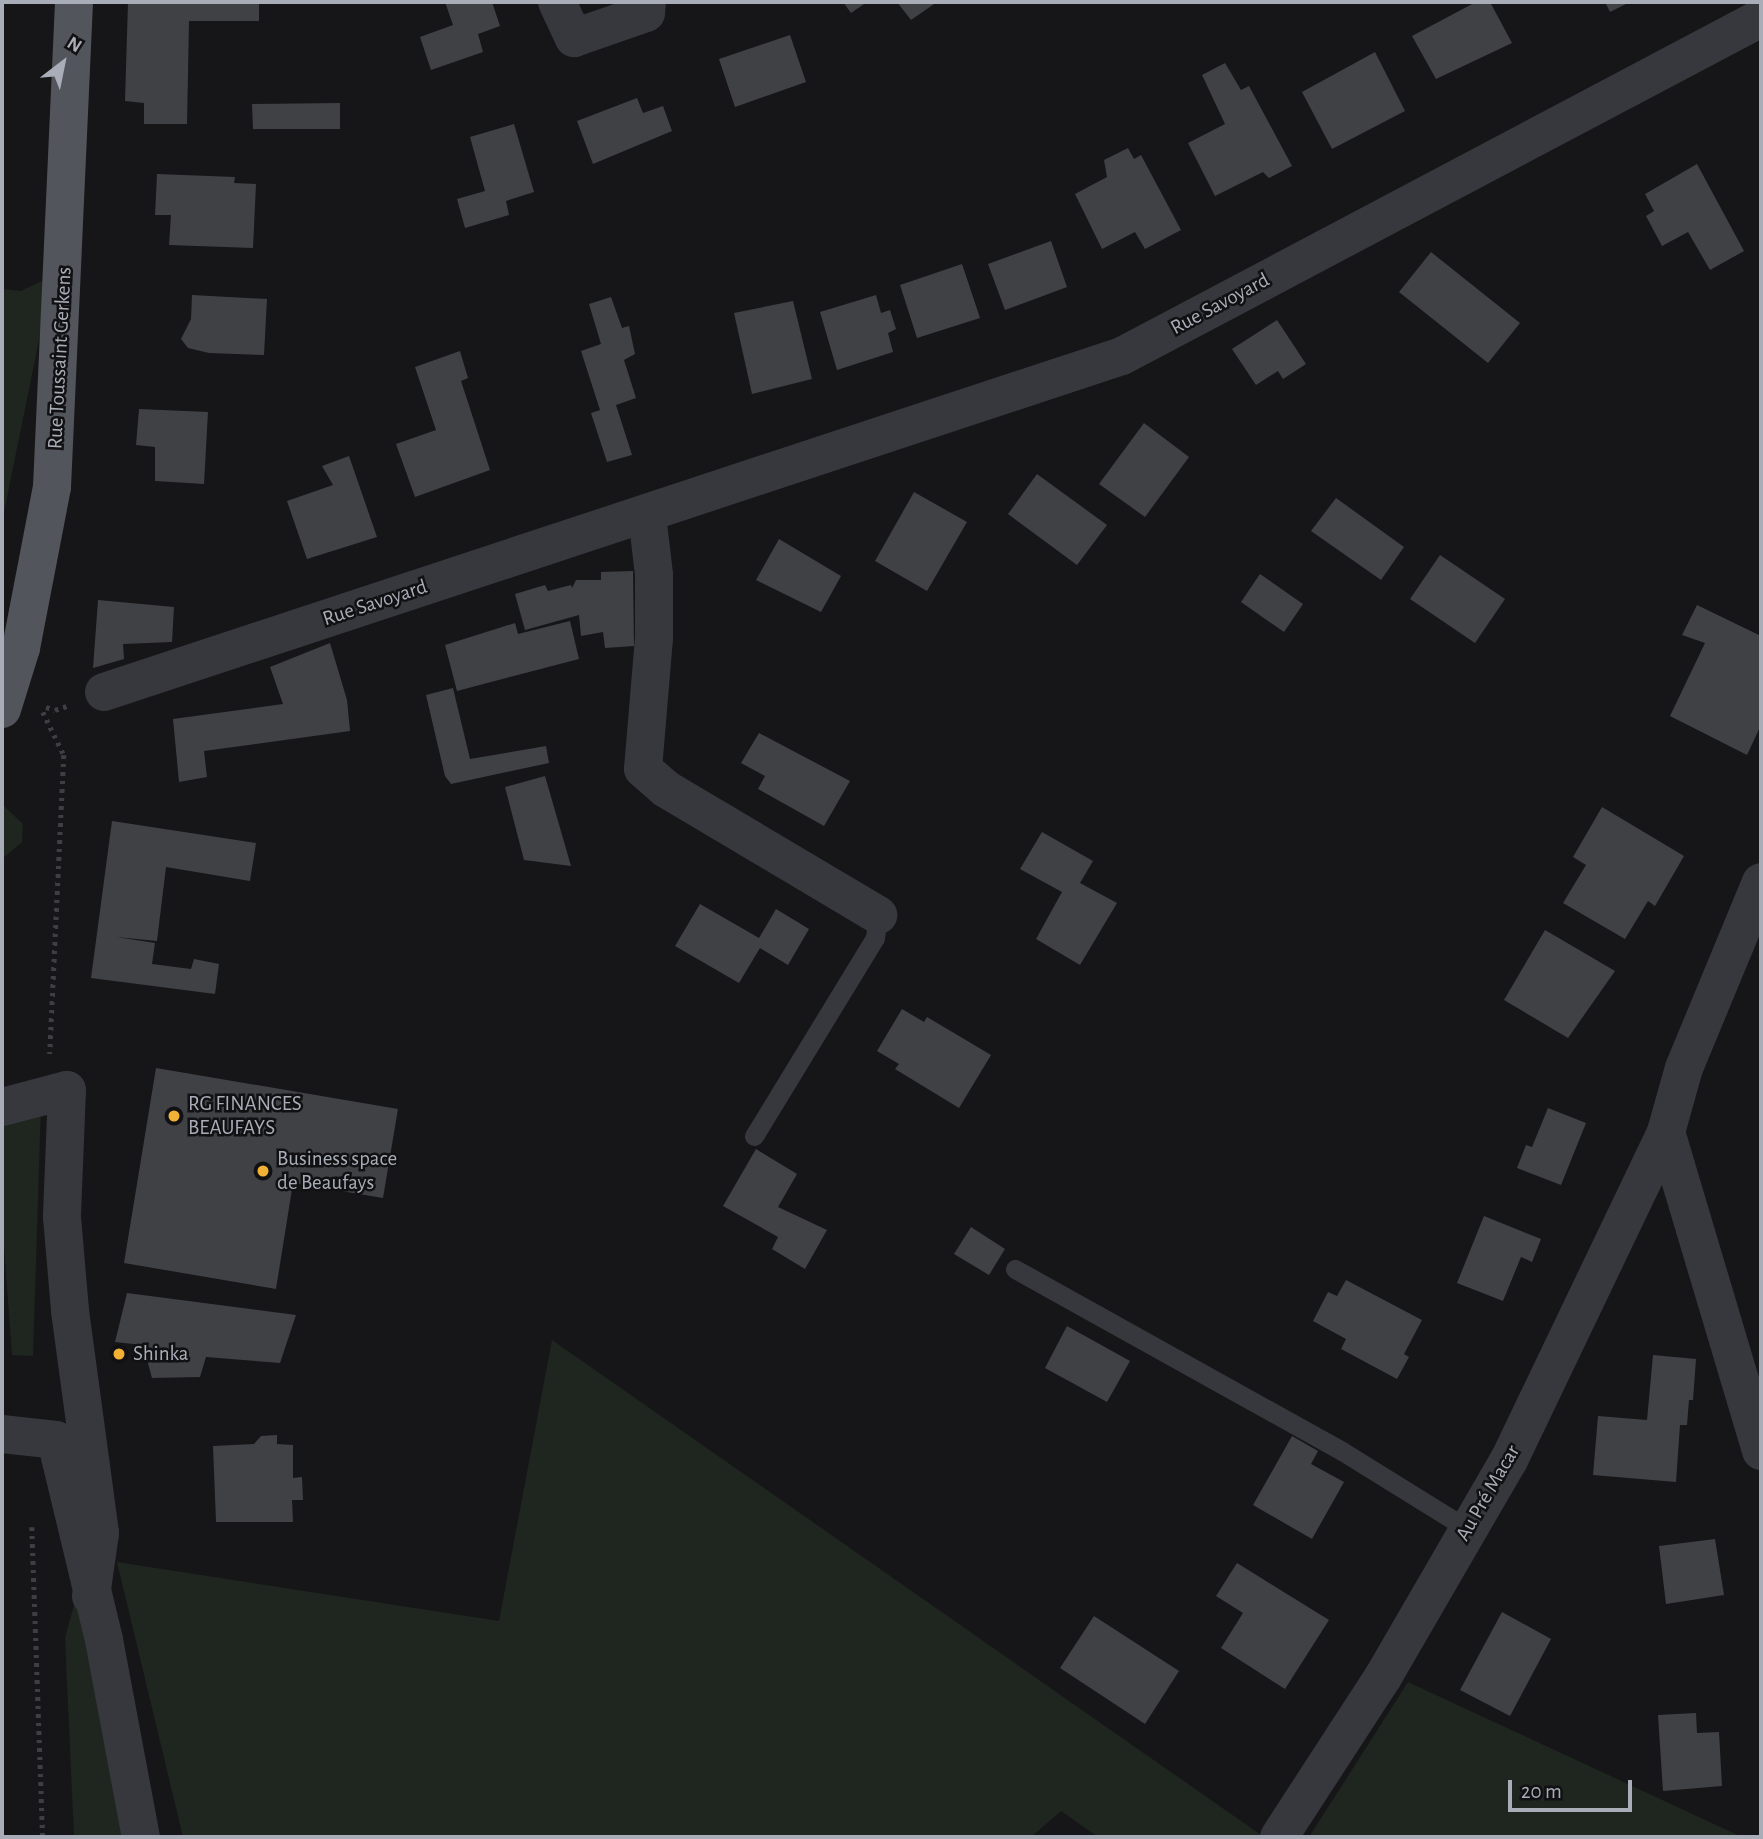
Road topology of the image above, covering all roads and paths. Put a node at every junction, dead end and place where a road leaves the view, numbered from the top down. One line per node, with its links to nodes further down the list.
1 (74, 2): 6 (main road, Rue Toussaint Gerkens)
2 (557, 2): 3 (street)
3 (647, 2)
4 (1761, 18): 5 (street, Rue Savoyard)
5 (647, 515): 7 (street, Rue Savoyard); 10 (street)
6 (12, 641): 8 (main road, Rue Toussaint Gerkens)
7 (104, 692): 11 (path)
8 (2, 709)
9 (1761, 882): 13 (street, Au Pré Macar)
10 (878, 915): 14 (lane)
11 (48, 1094): 12 (street); 20 (street)
12 (2, 1107)
13 (1666, 1132): 17 (street); 19 (street, Au Pré Macar)
14 (754, 1136)
15 (1015, 1269): 19 (lane)
16 (2, 1434): 20 (street)
17 (1761, 1451)
18 (32, 1516): 21 (path)
19 (1468, 1529): 23 (street, Au Pré Macar)
20 (91, 1596): 22 (street)
21 (43, 1837)
22 (141, 1837)
23 (1279, 1837)

